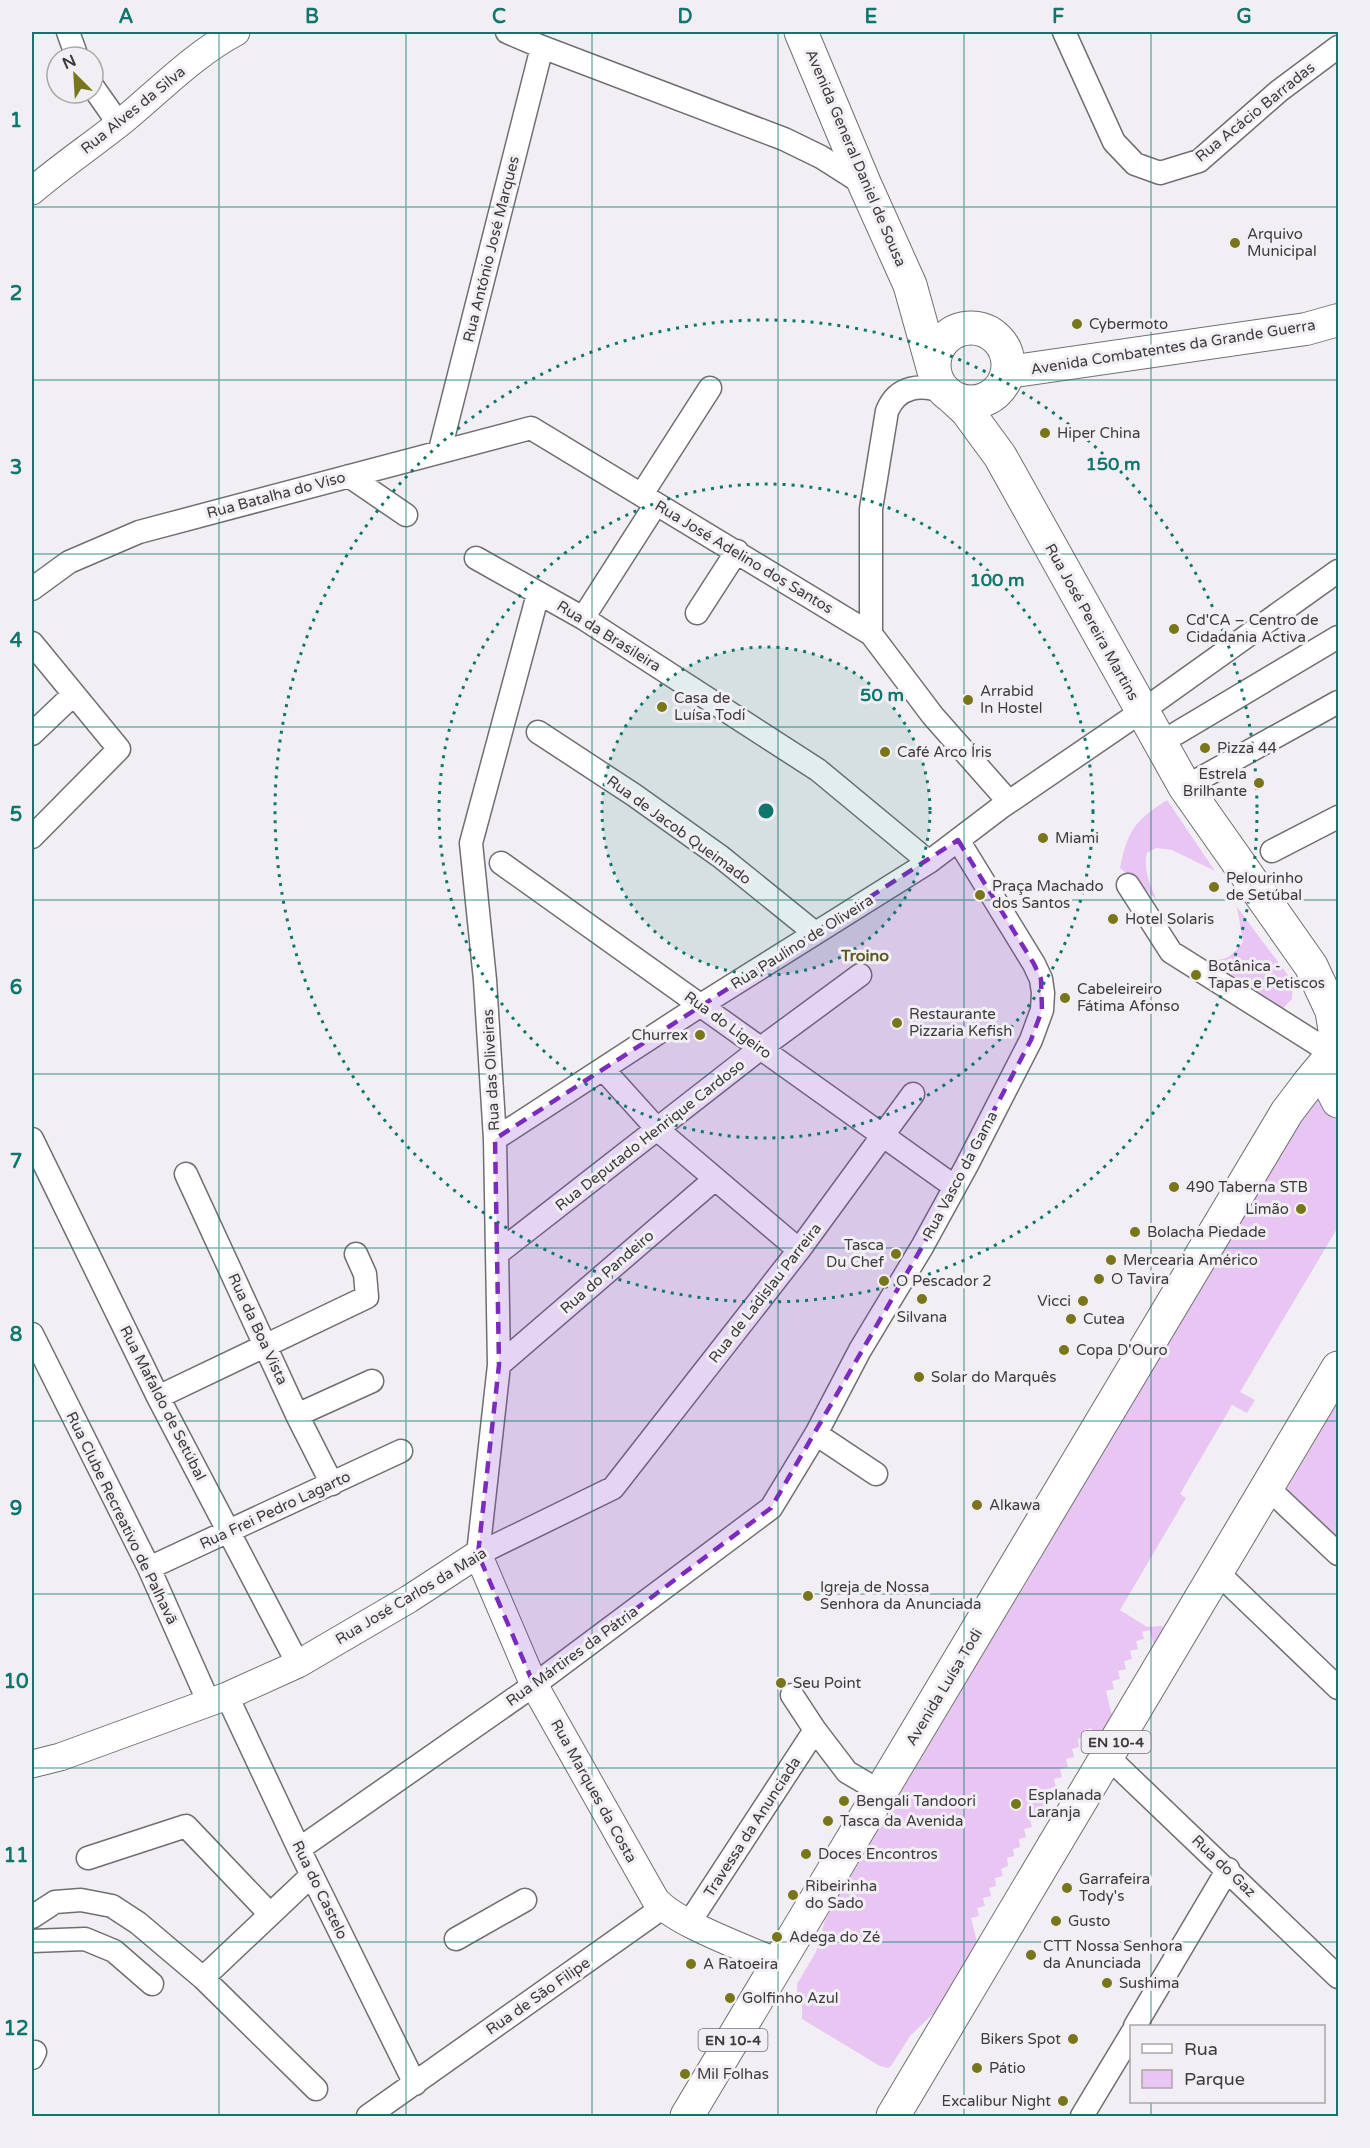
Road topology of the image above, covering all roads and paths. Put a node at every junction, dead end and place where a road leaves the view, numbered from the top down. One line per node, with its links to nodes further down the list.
1 (507, 32): 5 (street)
2 (801, 32): 9 (main road, Avenida General Daniel de Sousa)
3 (1064, 32): 6 (street, Rua Acácio Barradas)
4 (229, 33): 8 (street, Rua Alves da Silva)
5 (542, 47): 9 (street); 18 (street, Rua António José Marques)
6 (1338, 47)
7 (105, 104): 8 (street)
8 (119, 124): 10 (street, Rua Alves da Silva)
9 (865, 184): 11 (main road, Avenida General Daniel de Sousa)
10 (32, 191)
11 (910, 285): 13 (main road, Avenida General Daniel de Sousa); 15 (main road, Avenida General Daniel de Sousa)
12 (1338, 320): 14 (main road, Avenida Combatentes da Grande Guerra)
13 (981, 329): 14 (main road, Avenida General Daniel de Sousa); 15 (main road)
14 (1006, 377): 15 (main road); 19 (main road, Rua José Pereira Martins)
15 (944, 387): 19 (main road, Rua José Pereira Martins); 30 (street)
16 (710, 388): 21 (street)
17 (531, 428): 18 (street, Rua Batalha do Viso); 21 (street, Rua José Adelino dos Santos)
18 (440, 450): 20 (street, Rua Batalha do Viso)
19 (1000, 456): 35 (main road, Rua José Pereira Martins)
20 (349, 476): 22 (street); 26 (street, Rua Batalha do Viso)
21 (649, 499): 23 (street, Rua José Adelino dos Santos); 29 (street)
22 (406, 515)
23 (737, 551): 28 (street); 30 (street, Rua José Adelino dos Santos)
24 (476, 558): 27 (street, Rua da Brasileira)
25 (1338, 571): 35 (street)
26 (32, 589)
27 (537, 594): 29 (street, Rua da Brasileira); 60 (street, Rua das Oliveiras)
28 (697, 613)
29 (583, 618): 45 (street, Rua da Brasileira)
30 (871, 634): 40 (street, Rua José Adelino dos Santos)
31 (1338, 638): 38 (street)
32 (32, 643): 33 (street)
33 (74, 694): 37 (street); 42 (street)
34 (1338, 702): 39 (street)
35 (1142, 711): 39 (main road, Rua José Pereira Martins); 40 (street)
36 (538, 732): 48 (street, Rua de Jacob Queimado)
37 (32, 734)
38 (1178, 734)
39 (1185, 786): 49 (main road, Rua José Pereira Martins)
40 (1009, 802): 43 (street)
41 (1338, 817): 44 (street)
42 (32, 837)
43 (958, 840): 45 (street); 63 (street, Rua Vasco da Gama)
44 (1272, 851)
45 (929, 862): 48 (street, Rua Paulino de Oliveira)
46 (501, 863): 51 (street, Rua do Ligeiro)
47 (1128, 885): 53 (street)
48 (815, 933): 51 (street, Rua Paulino de Oliveira)
49 (1325, 973): 53 (main road, Rua José Pereira Martins)
50 (860, 975): 52 (street, Rua Deputado Henrique Cardoso)
51 (701, 1005): 52 (street, Rua do Ligeiro); 54 (street, Rua Paulino de Oliveira)
52 (761, 1048): 57 (street, Rua Deputado Henrique Cardoso); 58 (street, Rua do Ligeiro)
53 (1336, 1051): 56 (main road, Rua José Pereira Martins); 93 (main road, Avenida Luísa Todi / EN 10-4)
54 (603, 1069): 57 (street); 60 (street, Rua Paulino de Oliveira)
55 (913, 1094): 58 (street, Rua de Ladislau Parreira)
56 (1338, 1101)
57 (658, 1130): 62 (street); 65 (street, Rua Deputado Henrique Cardoso)
58 (882, 1136): 63 (street, Rua do Ligeiro); 64 (street, Rua de Ladislau Parreira)
59 (32, 1139): 72 (street, Rua Mafaldo de Setúbal)
60 (495, 1139): 65 (street, Rua das Oliveiras)
61 (186, 1174): 68 (street, Rua da Boa Vista)
62 (715, 1179): 64 (street); 69 (street, Rua do Pandeiro)
63 (954, 1187): 74 (street, Rua Vasco da Gama)
64 (799, 1250): 78 (street, Rua de Ladislau Parreira)
65 (498, 1253): 69 (street, Rua das Oliveiras)
66 (356, 1254): 68 (street)
67 (32, 1334): 83 (street, Rua Clube Recreativo de Palhavã)
68 (267, 1346): 72 (street); 73 (street, Rua da Boa Vista)
69 (499, 1365): 81 (street, Rua das Oliveiras)
70 (1338, 1368): 79 (main road, EN 10-4)
71 (372, 1381): 73 (street)
72 (158, 1397): 80 (street, Rua Mafaldo de Setúbal)
73 (297, 1414): 77 (street, Rua da Boa Vista)
74 (816, 1434): 76 (street); 86 (street, Rua Mártires da Pátria)
75 (401, 1451): 77 (street, Rua Frei Pedro Lagarto)
76 (876, 1474)
77 (332, 1484): 80 (street, Rua Frei Pedro Lagarto)
78 (614, 1488): 81 (street, Rua José Carlos da Maia)
79 (1268, 1488): 82 (street); 84 (main road, EN 10-4)
80 (229, 1531): 83 (street, Rua Frei Pedro Lagarto); 85 (street, Rua Mafaldo de Setúbal)
81 (478, 1554): 85 (street, Rua José Carlos da Maia); 86 (street, Rua Marques da Costa)
82 (1338, 1554)
83 (149, 1568): 89 (street, Rua Clube Recreativo de Palhavã)
84 (1217, 1572): 87 (street); 91 (main road, EN 10-4)
85 (298, 1664): 89 (street, Rua José Carlos da Maia)
86 (534, 1685): 94 (street, Rua Mártires da Pátria); 99 (street, Rua Marques da Costa)
87 (1338, 1688)
88 (792, 1695): 90 (street)
89 (218, 1699): 92 (street, Rua José Carlos da Maia); 94 (street, Rua do Castelo)
90 (815, 1730): 93 (street); 102 (street, Travessa da Anunciada)
91 (1107, 1756): 96 (street, Rua do Gaz); 115 (main road, EN 10-4)
92 (32, 1764)
93 (881, 1792): 105 (main road, Avenida Luísa Todi / EN 10-4)
94 (299, 1849): 97 (street, Rua do Castelo)
95 (88, 1858): 100 (street)
96 (1228, 1869): 107 (street, Rua do Gaz); 109 (street)
97 (312, 1875): 100 (street); 111 (street, Rua do Castelo)
98 (525, 1900): 103 (street)
99 (662, 1908): 102 (street, Rua Marques da Costa); 111 (street, Rua de São Filipe)
100 (270, 1914): 106 (street)
101 (32, 1917): 106 (street)
102 (689, 1923): 105 (street, Rua Marques da Costa)
103 (456, 1939)
104 (32, 1941): 108 (street)
105 (779, 1963): 114 (main road, Avenida Luísa Todi / EN 10-4)
106 (203, 1977): 112 (street)
107 (1338, 1977)
108 (152, 1984)
109 (1136, 2025)
110 (1130, 2034): 116 (street)
111 (415, 2084): 113 (street, Rua de São Filipe)
112 (316, 2089)
113 (368, 2116)
114 (687, 2116)
115 (892, 2116)
116 (1082, 2116)

